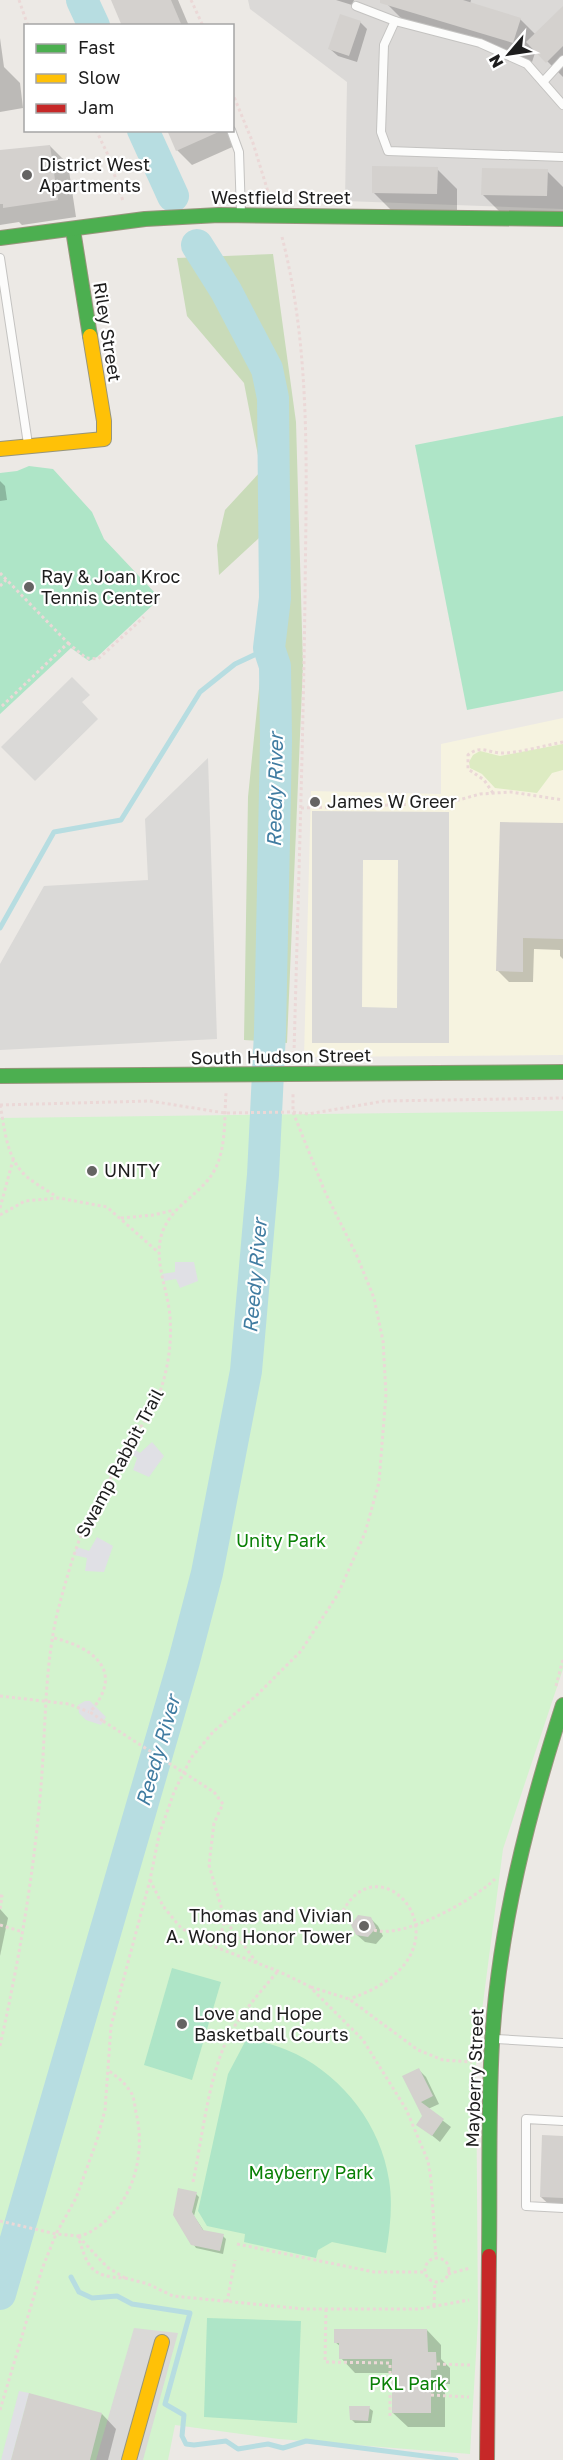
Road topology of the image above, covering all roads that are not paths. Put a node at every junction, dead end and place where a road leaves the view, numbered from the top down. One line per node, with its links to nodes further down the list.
1 (356, 6): 2 (lane)
2 (395, 21): 4 (lane); 7 (lane)
3 (563, 60): 4 (lane)
4 (543, 82): 5 (lane)
5 (563, 105)
6 (232, 132): 8 (lane)
7 (563, 157)
8 (242, 214): 9 (street, Westfield Street); 10 (street, Westfield Street)
9 (563, 219)
10 (73, 230): 11 (street, Westfield Street); 13 (street, Riley Street)
11 (0, 238)
12 (0, 258): 13 (lane)
13 (28, 446): 14 (street)
14 (0, 449)
15 (563, 1072): 16 (street, South Hudson Street)
16 (0, 1076)
17 (563, 1705): 18 (street, Mayberry Street)
18 (492, 2039): 19 (lane); 24 (street, Mayberry Street)
19 (563, 2043)
20 (563, 2121): 21 (lane)
21 (563, 2208)
22 (162, 2343): 23 (street)
23 (129, 2460)
24 (487, 2460)

